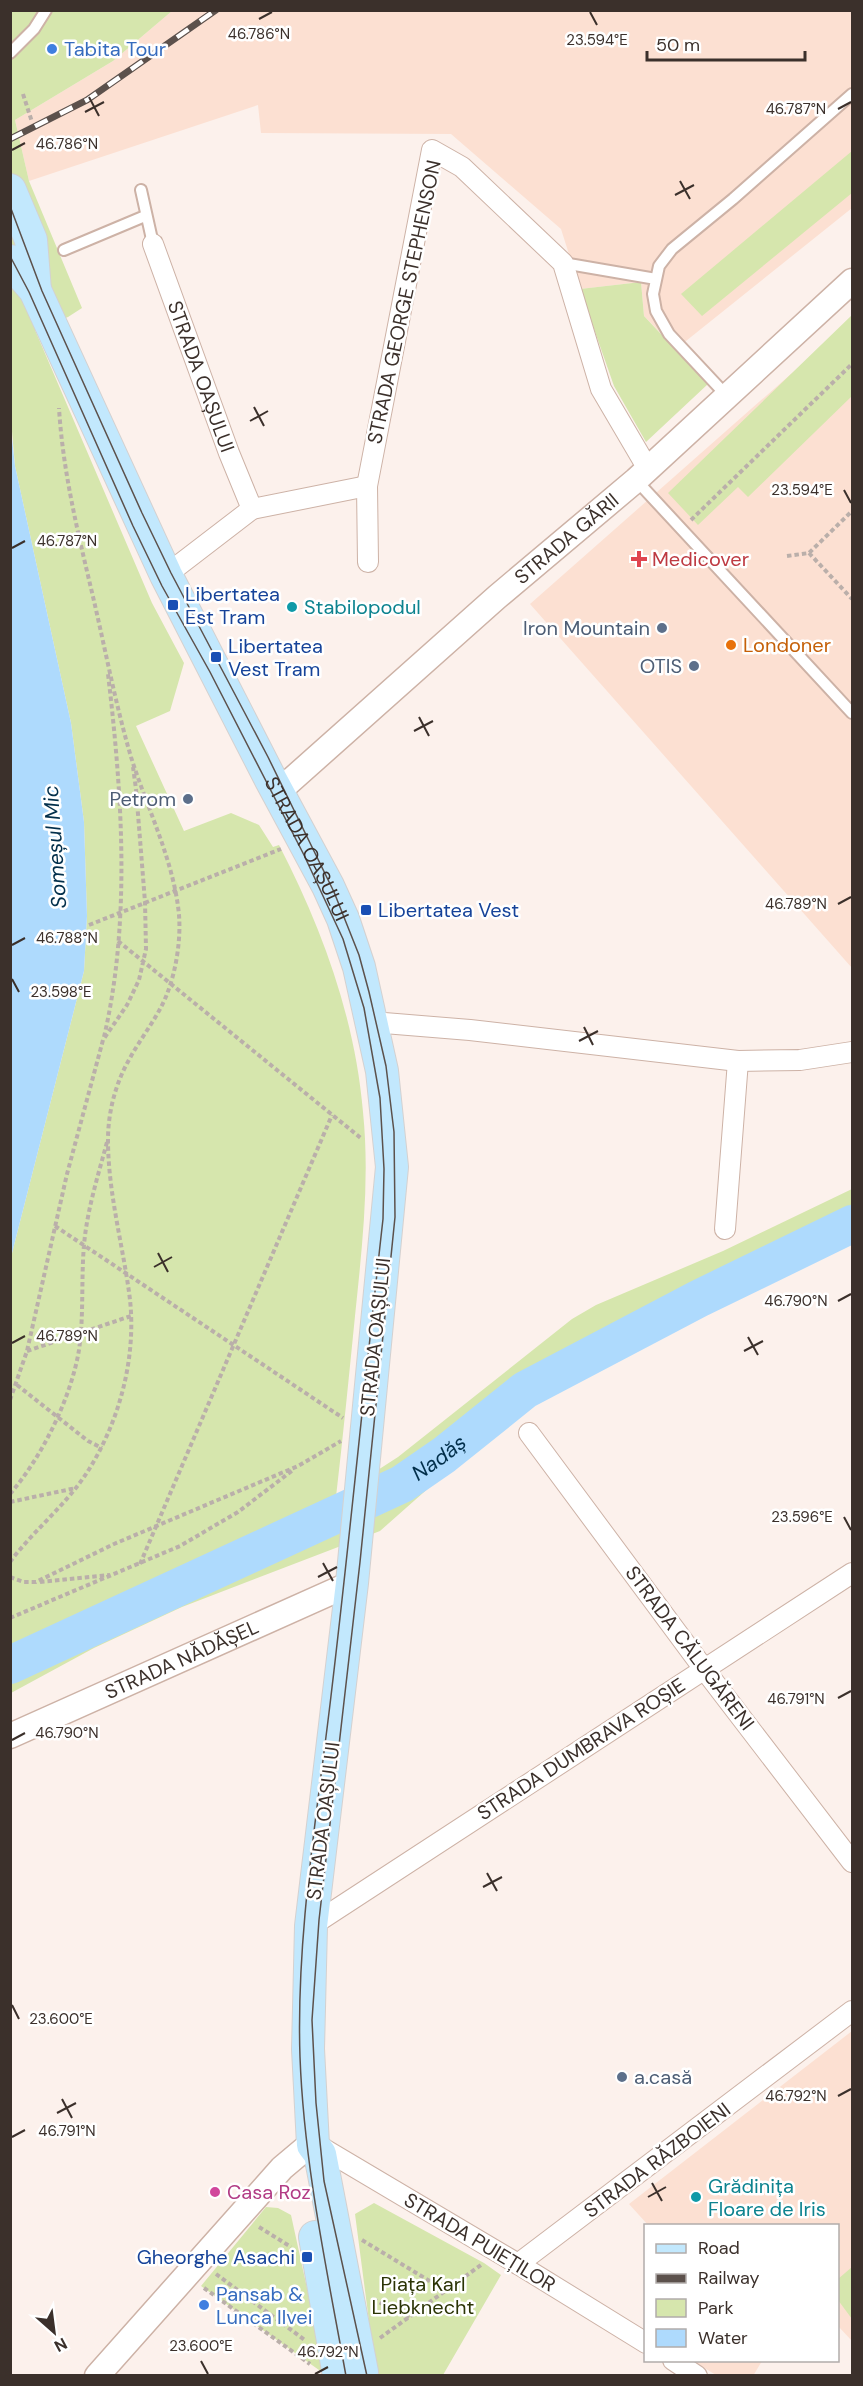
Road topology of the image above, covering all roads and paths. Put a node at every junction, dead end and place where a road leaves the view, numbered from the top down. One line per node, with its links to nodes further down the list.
1 (45, 10): 2 (lane)
2 (10, 53)
3 (23, 94): 5 (path)
4 (852, 94): 13 (lane)
5 (32, 122)
6 (10, 190): 15 (main road, STRADA OAȘULUI)
7 (141, 190): 8 (lane)
8 (146, 216): 9 (lane); 10 (lane)
9 (153, 244): 21 (street, STRADA OAȘULUI)
10 (64, 250)
11 (10, 261): 15 (main road, STRADA OAȘULUI)
12 (563, 263): 13 (lane); 19 (street, STRADA GEORGE STEPHENSON); 20 (street, STRADA GEORGE STEPHENSON)
13 (656, 279): 17 (lane)
14 (852, 281): 17 (street, STRADA GĂRII)
15 (36, 290): 27 (main road, STRADA OAȘULUI)
16 (852, 364): 23 (path)
17 (727, 396): 19 (street, STRADA GĂRII)
18 (59, 406): 29 (path)
19 (642, 474): 23 (lane); 32 (street, STRADA GĂRII)
20 (367, 486): 21 (street); 26 (street, STRADA GEORGE STEPHENSON)
21 (252, 509): 27 (street)
22 (852, 511): 24 (path)
23 (682, 529): 30 (lane)
24 (809, 553): 25 (path); 28 (path)
25 (787, 556)
26 (368, 562)
27 (166, 576): 32 (main road, STRADA OAȘULUI)
28 (852, 599)
29 (106, 656): 31 (path); 36 (path)
30 (852, 713)
31 (130, 754): 34 (path); 35 (path)
32 (282, 788): 41 (main road, STRADA OAȘULUI)
33 (281, 849): 34 (path)
34 (175, 891): 35 (path); 40 (path)
35 (145, 903): 36 (path); 39 (path)
36 (121, 912): 37 (path); 38 (path)
37 (89, 925)
38 (118, 941): 39 (path); 42 (path)
39 (143, 961): 40 (path); 42 (path)
40 (170, 983): 45 (path); 46 (path)
41 (372, 1022): 44 (street); 60 (main road, STRADA OAȘULUI)
42 (103, 1040): 48 (path)
43 (852, 1052): 44 (street)
44 (738, 1061): 49 (street)
45 (332, 1115): 47 (path); 54 (path)
46 (108, 1138): 50 (path); 51 (path)
47 (364, 1141)
48 (55, 1226): 50 (path); 55 (path)
49 (725, 1229)
50 (84, 1246): 51 (path); 53 (path)
51 (126, 1273): 52 (path); 54 (path)
52 (131, 1316): 53 (path); 61 (path)
53 (80, 1333): 55 (path); 58 (path)
54 (233, 1346): 60 (path); 66 (path)
55 (27, 1351): 56 (path)
56 (17, 1385): 57 (path); 58 (path)
57 (10, 1400)
58 (58, 1417): 61 (path); 64 (path)
59 (529, 1433): 75 (street, STRADA CĂLUGĂRENI)
60 (353, 1436): 62 (path); 69 (main road, STRADA OAȘULUI)
61 (102, 1448): 63 (path)
62 (298, 1466): 66 (path); 68 (path)
63 (76, 1488): 65 (path); 67 (path)
64 (10, 1494)
65 (10, 1502)
66 (155, 1527): 68 (path); 73 (path)
67 (10, 1562)
68 (140, 1564): 71 (path)
69 (353, 1572): 76 (street, STRADA NĂDĂȘEL); 78 (main road, STRADA OAȘULUI)
70 (852, 1574): 75 (street, STRADA DUMBRAVA ROȘIE)
71 (115, 1575): 73 (path); 74 (path)
72 (10, 1577): 73 (path)
73 (36, 1582)
74 (10, 1618)
75 (704, 1669): 77 (street, STRADA CĂLUGĂRENI); 78 (street, STRADA DUMBRAVA ROȘIE)
76 (10, 1736)
77 (852, 1862)
78 (311, 1926): 80 (main road, STRADA OAȘULUI)
79 (852, 2011): 85 (street, STRADA RĂZBOIENI)
80 (313, 2145): 85 (street, STRADA PUIEȚILOR); 87 (street); 95 (main road, STRADA OAȘULUI); 97 (main road, STRADA OAȘULUI)
81 (253, 2224): 83 (path)
82 (358, 2237): 88 (path)
83 (299, 2252)
84 (484, 2263): 88 (path)
85 (518, 2264): 91 (street, STRADA PUIEȚILOR)
86 (213, 2271): 93 (path)
87 (189, 2272): 95 (path); 96 (street)
88 (446, 2291): 90 (path)
89 (365, 2295): 90 (path)
90 (410, 2318): 92 (path)
91 (644, 2342)
92 (372, 2344)
93 (312, 2345)
94 (675, 2362): 98 (street)
95 (328, 2372)
96 (97, 2376)
97 (360, 2376)
98 (698, 2376)

